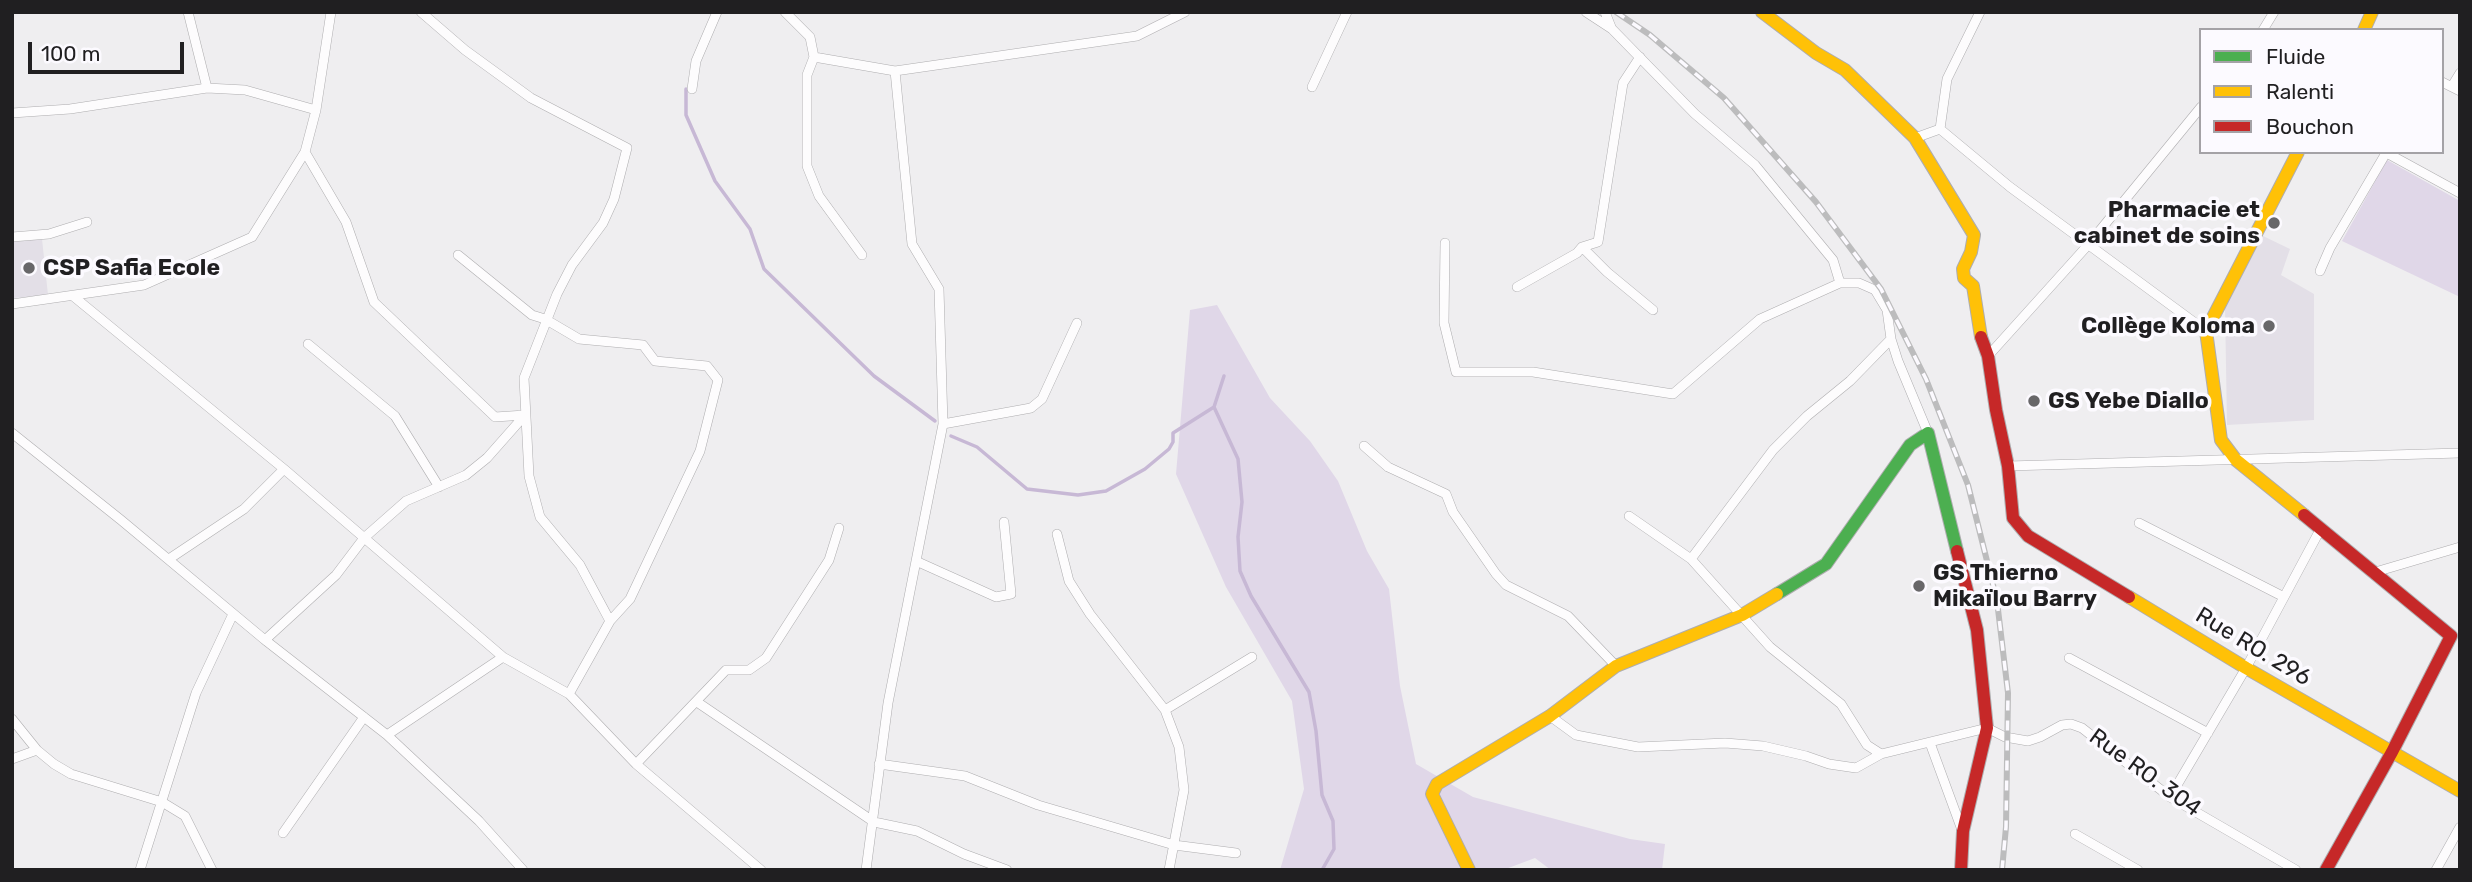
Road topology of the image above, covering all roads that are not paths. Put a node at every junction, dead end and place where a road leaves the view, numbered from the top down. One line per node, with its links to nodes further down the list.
1 (188, 12): 23 (street)
2 (331, 12): 26 (street)
3 (421, 12): 48 (street)
4 (717, 12): 24 (street)
5 (785, 12): 17 (street)
6 (1185, 12): 19 (street)
7 (1347, 12): 22 (street)
8 (1586, 12): 16 (street)
9 (1605, 12): 16 (street)
10 (1762, 12): 29 (street)
11 (1980, 12): 28 (street)
12 (2274, 12): 14 (street)
13 (2372, 12): 15 (street)
14 (2264, 28)
15 (2365, 28)
16 (1612, 29): 18 (street)
17 (814, 57): 19 (street); 41 (street)
18 (1640, 57): 39 (street); 43 (street)
19 (895, 71): 55 (street)
20 (2460, 73): 21 (street)
21 (2451, 86)
22 (1312, 87)
23 (207, 88): 26 (street); 27 (street)
24 (692, 89)
25 (2199, 109): 38 (street)
26 (316, 110): 30 (street)
27 (12, 113)
28 (1940, 129): 29 (street); 38 (street)
29 (1915, 138): 53 (street)
30 (305, 152): 45 (street); 54 (street)
31 (2297, 154): 50 (street)
32 (2384, 154): 42 (street)
33 (2387, 154): 34 (street)
34 (2460, 193)
35 (87, 222): 36 (street)
36 (12, 237)
37 (1445, 243): 43 (street)
38 (2088, 245): 50 (street); 53 (street)
39 (1582, 247): 44 (street); 47 (street)
40 (458, 255): 48 (street)
41 (862, 255)
42 (2319, 271)
43 (1840, 283): 51 (street)
44 (1517, 287)
45 (73, 296): 46 (street); 62 (street)
46 (12, 304)
47 (1653, 310)
48 (545, 319): 54 (street); 79 (street)
49 (1077, 323): 55 (street)
50 (2206, 331): 60 (street)
51 (1891, 339): 57 (street); 73 (street)
52 (309, 344): 63 (street)
53 (1988, 356): 61 (street)
54 (525, 415): 63 (street); 79 (street)
55 (943, 425): 74 (street)
56 (12, 433): 72 (street)
57 (1928, 433): 78 (street); 93 (street)
58 (1364, 446): 85 (street)
59 (2460, 453): 60 (street)
60 (2236, 460): 61 (street); 68 (street)
61 (2008, 466): 86 (street, Rue RO. 296)
62 (284, 469): 70 (street); 72 (street)
63 (439, 487): 70 (street)
64 (1629, 516): 73 (street)
65 (1004, 522): 74 (street)
66 (2139, 523): 76 (street)
67 (839, 528): 88 (street)
68 (2320, 530): 75 (street); 76 (street)
69 (1057, 534): 89 (street)
70 (365, 538): 81 (street); 82 (street)
71 (2460, 547): 75 (street)
72 (169, 559): 77 (street)
73 (1691, 559): 78 (street)
74 (916, 561): 102 (street)
75 (2372, 573): 80 (street)
76 (2284, 597): 86 (street)
77 (233, 614): 81 (street); 105 (street)
78 (1742, 615): 85 (street); 99 (street)
79 (610, 621): 87 (street)
80 (2455, 635): 98 (street)
81 (265, 640): 91 (street)
82 (503, 657): 87 (street); 95 (street)
83 (1252, 657): 89 (street)
84 (2070, 658): 94 (street)
85 (1616, 666): 90 (street)
86 (2246, 668): 94 (street); 98 (street, Rue RO. 296)
87 (569, 694): 101 (street)
88 (697, 702): 101 (street); 106 (street)
89 (1165, 710): 111 (street)
90 (1550, 716): 99 (street); 120 (street)
91 (364, 717): 95 (street); 109 (street)
92 (12, 719): 97 (street)
93 (1987, 728): 96 (street); 104 (street, Rue RO. 304); 108 (street)
94 (2208, 733): 104 (street)
95 (387, 735): 115 (street)
96 (1930, 743): 99 (street); 108 (street)
97 (37, 750): 100 (street); 105 (street)
98 (2392, 752): 103 (street, Rue RO. 296); 124 (street)
99 (1881, 754)
100 (12, 759)
101 (636, 764): 116 (street)
102 (879, 764): 106 (street); 111 (street)
103 (2460, 791)
104 (2171, 797): 123 (street, Rue RO. 304)
105 (162, 802): 113 (street); 114 (street)
106 (874, 822): 117 (street); 118 (street)
107 (2460, 827): 125 (street)
108 (1963, 831): 121 (street)
109 (283, 833)
110 (2075, 834): 122 (street)
111 (1174, 845): 112 (street); 119 (street)
112 (1236, 853)
113 (140, 870)
114 (212, 870)
115 (523, 870)
116 (761, 870)
117 (866, 870)
118 (1007, 870)
119 (1169, 870)
120 (1469, 870)
121 (1961, 870)
122 (2138, 870)
123 (2296, 870)
124 (2326, 870)
125 (2436, 870)

